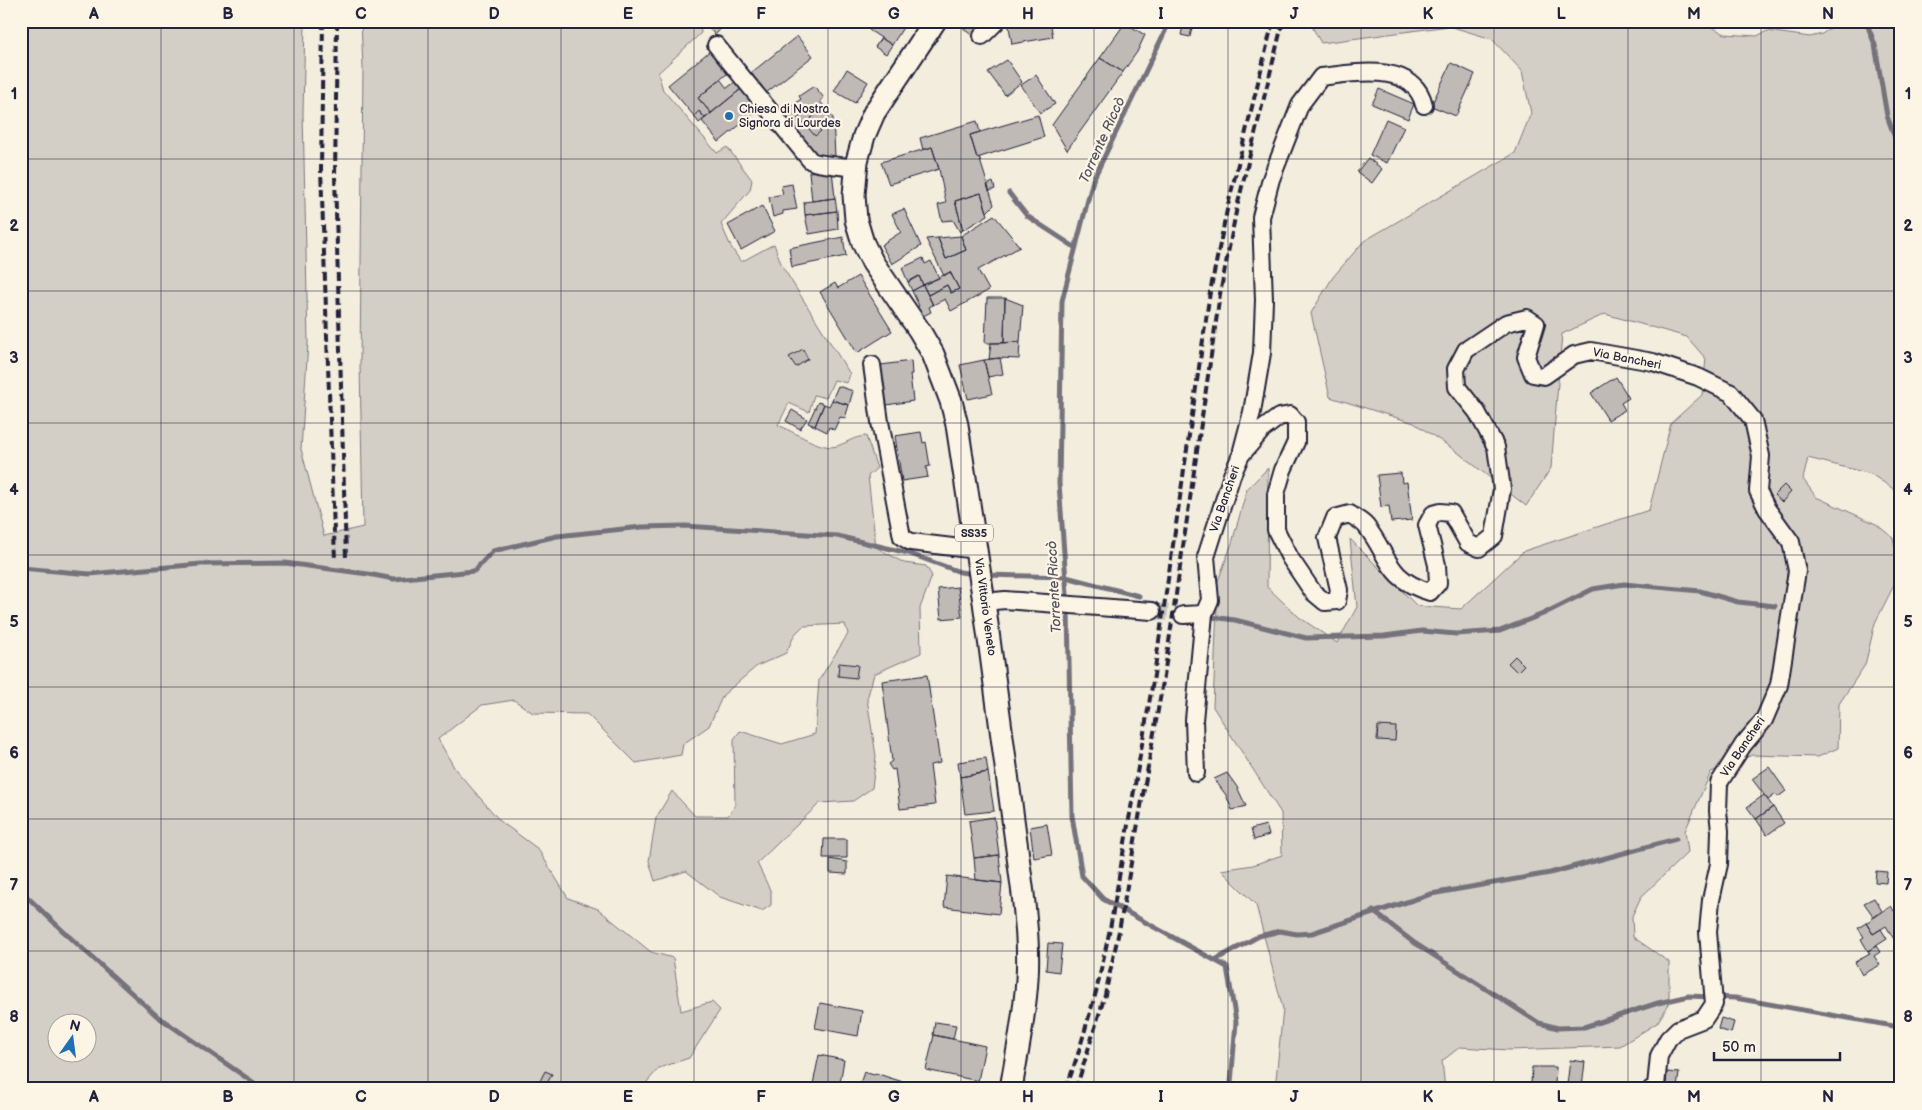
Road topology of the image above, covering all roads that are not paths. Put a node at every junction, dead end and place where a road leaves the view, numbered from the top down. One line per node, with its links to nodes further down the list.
1 (935, 21): 6 (main road, Via Vittorio Veneto / SS35)
2 (997, 21): 3 (street)
3 (982, 36)
4 (716, 45): 6 (street)
5 (1424, 105): 8 (street)
6 (856, 168): 9 (main road, Via Vittorio Veneto / SS35)
7 (872, 365): 9 (street)
8 (1241, 455): 12 (street, Via Bancheri); 16 (street, Via Bancheri)
9 (977, 550): 10 (main road, Via Vittorio Veneto / SS35)
10 (984, 602): 11 (street); 15 (main road, Via Vittorio Veneto / SS35)
11 (1152, 610)
12 (1204, 614): 13 (street); 14 (street, Via Bancheri)
13 (1183, 615)
14 (1196, 773)
15 (1011, 1089)
16 (1651, 1089)

